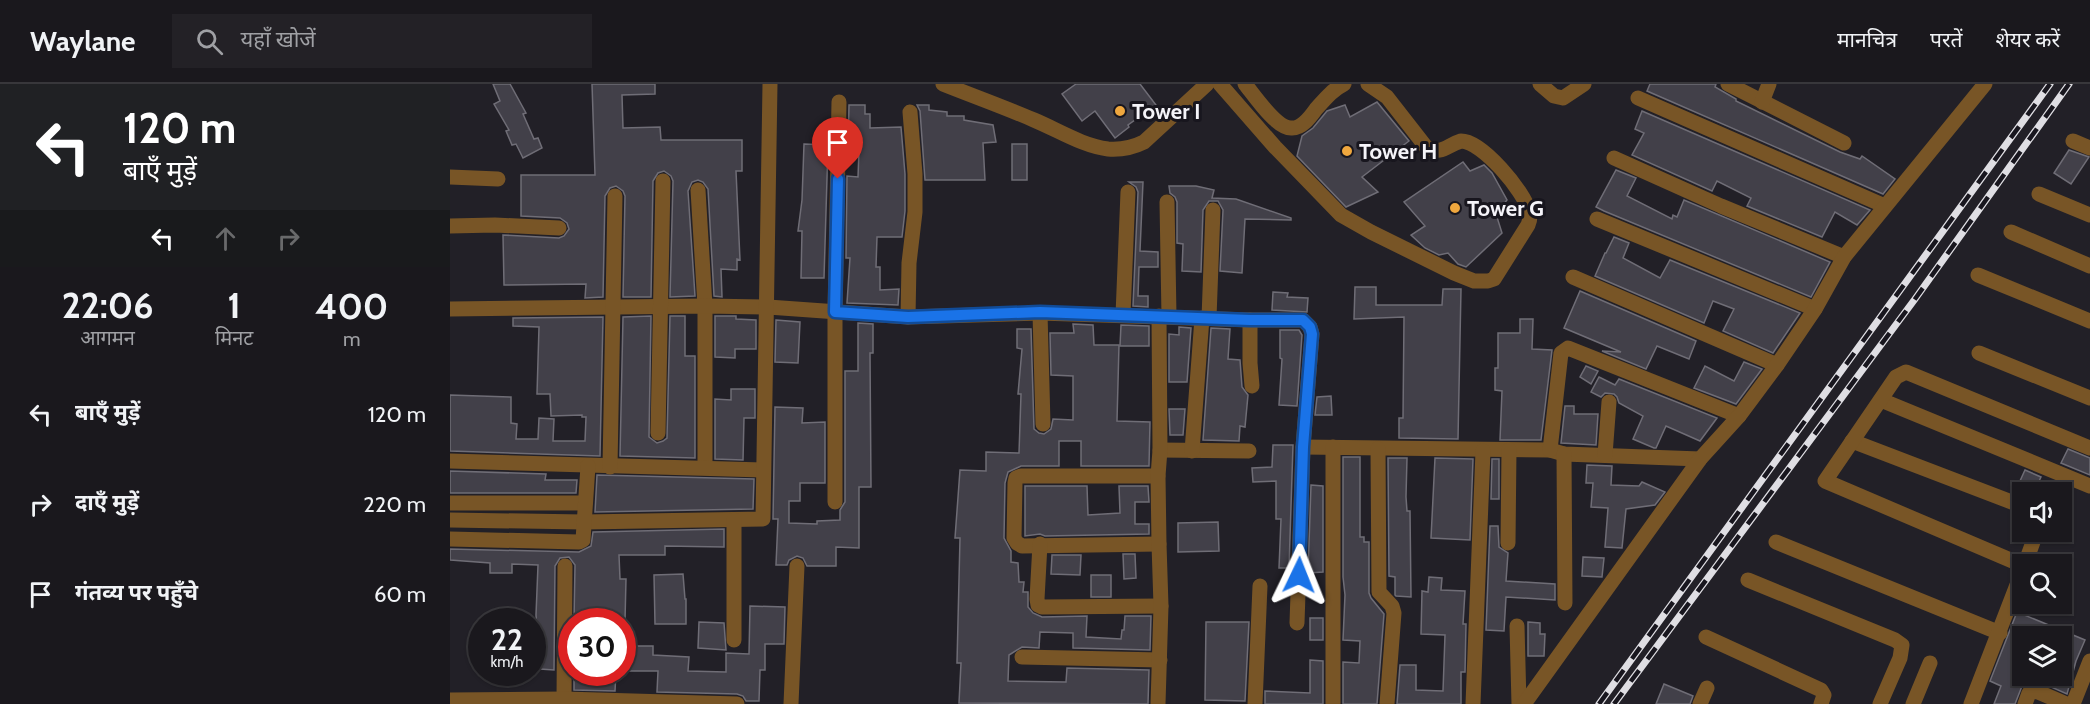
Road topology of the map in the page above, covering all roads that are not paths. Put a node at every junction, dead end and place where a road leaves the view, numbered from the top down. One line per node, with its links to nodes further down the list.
1 (770, 84): 44 (street)
2 (943, 84): 3 (street)
3 (1207, 84)
4 (1220, 84): 16 (street)
5 (1344, 84): 12 (street)
6 (1368, 84): 16 (street)
7 (1540, 84): 8 (street)
8 (1584, 84)
9 (1728, 84): 15 (street)
10 (1769, 84): 15 (street)
11 (1985, 84): 30 (street)
12 (1254, 88): 16 (street)
13 (1638, 98): 30 (street)
14 (839, 102): 47 (street)
15 (1762, 102): 19 (street)
16 (1240, 106)
17 (910, 112): 51 (street)
18 (2073, 141): 20 (street)
19 (1844, 143)
20 (2090, 148)
21 (1614, 158): 37 (street)
22 (450, 177): 23 (street)
23 (498, 179)
24 (663, 181): 42 (street)
25 (698, 190): 43 (street)
26 (1128, 192): 49 (street)
27 (2039, 194): 32 (street)
28 (615, 196): 41 (street)
29 (1167, 202): 50 (street)
30 (1885, 206): 37 (street)
31 (1213, 210): 52 (street)
32 (2090, 215)
33 (1597, 219): 46 (street)
34 (450, 226): 35 (street)
35 (559, 228)
36 (2011, 232): 38 (street)
37 (1844, 257): 46 (street)
38 (2090, 266)
39 (1978, 275): 54 (street)
40 (1574, 277): 56 (street)
41 (612, 306): 42 (street); 45 (street); 79 (street)
42 (659, 306): 43 (street); 63 (street)
43 (705, 306): 44 (street); 80 (street)
44 (768, 308): 47 (street); 81 (street)
45 (450, 309)
46 (1815, 309): 56 (street)
47 (835, 312): 51 (street); 84 (street)
48 (1040, 312): 49 (street); 51 (street); 62 (street)
49 (1123, 315): 50 (street)
50 (1164, 316): 52 (street); 69 (street)
51 (908, 317)
52 (1205, 318): 53 (street); 71 (street)
53 (1250, 320): 57 (street); 65 (street)
54 (2090, 321)
55 (1979, 353): 58 (street)
56 (1777, 365): 61 (street)
57 (1252, 386)
58 (2090, 398)
59 (1881, 400): 64 (street); 67 (street); 83 (street)
60 (1610, 402): 75 (street)
61 (1739, 416): 74 (street); 76 (street)
62 (1043, 424)
63 (658, 433)
64 (1852, 441): 85 (street); 96 (street)
65 (1303, 447): 66 (street); 104 (street)
66 (1333, 447): 68 (street); 123 (street)
67 (2090, 448)
68 (1378, 449): 72 (street); 124 (street)
69 (1161, 450): 71 (street); 82 (street)
70 (1509, 450): 72 (street); 74 (street); 93 (street)
71 (1192, 451): 73 (street)
72 (1483, 451): 125 (street)
73 (1249, 452)
74 (1557, 452): 75 (street); 102 (street)
75 (1605, 455): 76 (street)
76 (1700, 459): 127 (street)
77 (450, 461): 78 (street)
78 (588, 466): 79 (street); 87 (street)
79 (610, 466): 80 (street)
80 (705, 467): 81 (street)
81 (763, 470): 89 (street)
82 (1158, 476): 94 (street); 95 (street)
83 (2090, 486)
84 (834, 502)
85 (2012, 502)
86 (450, 503): 87 (street)
87 (585, 503): 90 (street)
88 (450, 520): 90 (street)
89 (734, 520): 90 (street); 108 (street)
90 (584, 522): 91 (street)
91 (450, 539)
92 (1776, 542): 106 (street)
93 (1508, 543)
94 (1040, 544): 95 (street); 103 (street)
95 (1159, 544): 103 (street)
96 (2012, 559)
97 (565, 566): 115 (street)
98 (797, 566): 120 (street)
99 (1748, 580): 130 (street)
100 (1260, 586): 122 (street)
101 (2012, 600): 106 (street)
102 (1565, 603)
103 (1161, 606): 110 (street)
104 (1297, 622)
105 (1517, 626): 126 (street)
106 (2000, 633): 132 (street)
107 (1706, 637): 129 (street)
108 (734, 640)
109 (1022, 657): 110 (street)
110 (1160, 660): 121 (street)
111 (2090, 662): 135 (street)
112 (1930, 663): 131 (street)
113 (1707, 688): 128 (street)
114 (450, 700): 115 (street)
115 (572, 701): 116 (street)
116 (608, 702): 117 (street)
117 (654, 702): 118 (street)
118 (691, 703): 119 (street)
119 (737, 704)
120 (791, 704)
121 (1158, 704)
122 (1255, 704)
123 (1333, 704)
124 (1387, 704)
125 (1473, 704)
126 (1519, 704)
127 (1524, 704)
128 (1700, 704)
129 (1821, 704)
130 (1880, 704)
131 (1913, 704)
132 (1971, 704)
133 (2025, 704): 134 (street)
134 (2066, 704)
135 (2073, 704)

